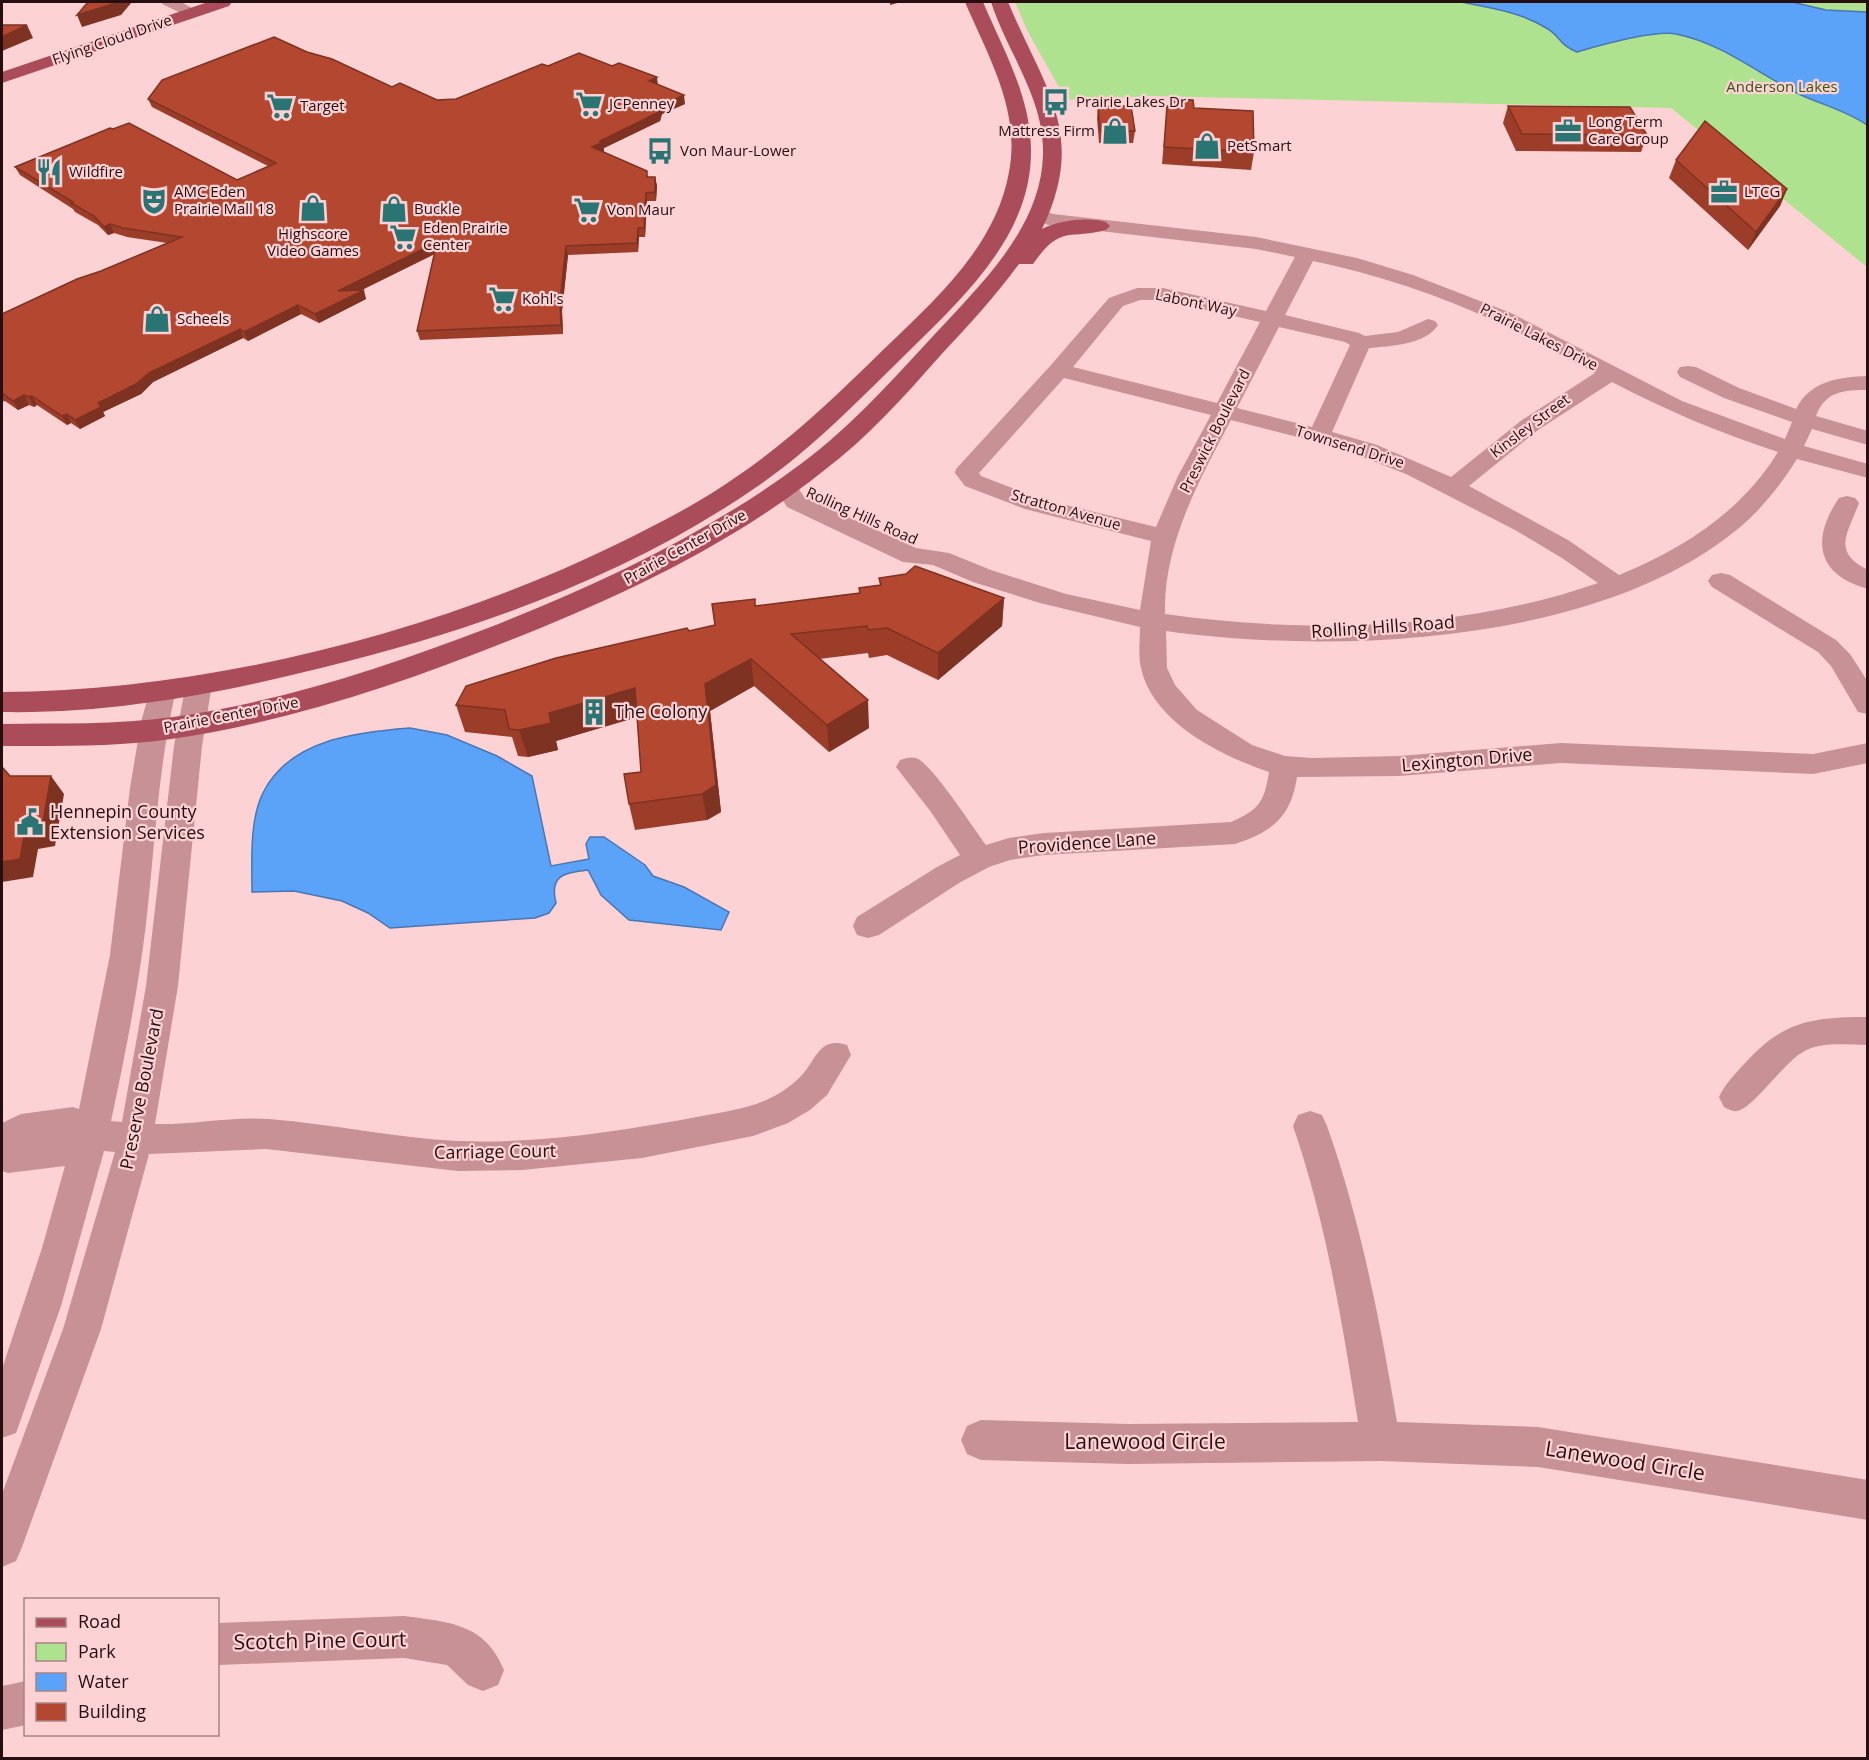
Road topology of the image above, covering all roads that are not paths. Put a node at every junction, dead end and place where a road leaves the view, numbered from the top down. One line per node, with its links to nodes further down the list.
1 (974, 2): 7 (main road, Prairie Center Drive)
2 (999, 2): 6 (main road, Prairie Center Drive)
3 (196, 5): 4 (main road, Flying Cloud Drive); 5 (main road, Flying Cloud Drive)
4 (2, 67)
5 (2, 78)
6 (1049, 181): 8 (main road, Prairie Center Drive); 9 (main road)
7 (1010, 211): 8 (street, Prairie Lakes Drive); 25 (main road, Prairie Center Drive)
8 (1038, 214): 9 (street, Prairie Lakes Drive); 11 (main road, Prairie Center Drive)
9 (1099, 222): 10 (street, Prairie Lakes Drive); 11 (main road)
10 (1307, 253): 12 (street, Preswick Boulevard); 17 (street, Prairie Lakes Drive)
11 (977, 302): 26 (main road, Prairie Center Drive)
12 (1273, 318): 14 (street, Labont Way); 15 (street, Labont Way); 19 (street, Preswick Boulevard)
13 (1428, 325): 14 (street)
14 (1361, 343): 21 (street)
15 (1059, 370): 19 (street, Townsend Drive); 29 (street, Stratton Avenue)
16 (1688, 372): 20 (street)
17 (1611, 374): 23 (street, Prairie Lakes Drive); 27 (street, Kinsley Street)
18 (1868, 383): 20 (street, Rolling Hills Road)
19 (1225, 412): 21 (street, Townsend Drive); 29 (street, Preswick Boulevard)
20 (1805, 420): 22 (street); 23 (street, Rolling Hills Road)
21 (1319, 436): 27 (street, Townsend Drive)
22 (1868, 438)
23 (1790, 450): 24 (street, Prairie Lakes Drive); 32 (street, Rolling Hills Road)
24 (1868, 471)
25 (759, 473): 26 (street, Rolling Hills Road); 34 (main road, Prairie Center Drive)
26 (786, 486): 33 (street, Rolling Hills Road); 38 (main road, Prairie Center Drive)
27 (1454, 486): 32 (street, Townsend Drive)
28 (1847, 503): 31 (street)
29 (1164, 537): 33 (street, Preswick Boulevard)
30 (1721, 581): 37 (street)
31 (1868, 581)
32 (1616, 585): 33 (street, Rolling Hills Road)
33 (1151, 620): 42 (street, Lexington Drive)
34 (199, 684): 35 (main road, Prairie Center Drive); 38 (street, Preserve Boulevard)
35 (163, 690): 36 (main road, Prairie Center Drive); 39 (street)
36 (2, 702)
37 (1868, 705)
38 (192, 725): 39 (main road, Prairie Center Drive); 51 (street, Preserve Boulevard)
39 (152, 730): 40 (main road, Prairie Center Drive); 50 (street)
40 (2, 735)
41 (1868, 753): 42 (street, Lexington Drive)
42 (1284, 765): 44 (street, Providence Lane)
43 (910, 767): 44 (street)
44 (979, 859): 45 (street, Providence Lane)
45 (868, 926)
46 (1868, 1031): 48 (street)
47 (836, 1055): 51 (street, Carriage Court)
48 (1736, 1096)
49 (1310, 1126): 56 (street)
50 (91, 1135): 51 (street, Carriage Court); 52 (street); 53 (street); 54 (street)
51 (136, 1137): 58 (street, Preserve Boulevard)
52 (2, 1141)
53 (2, 1150)
54 (2, 1419)
55 (981, 1440): 56 (street, Lanewood Circle)
56 (1381, 1441): 57 (street, Lanewood Circle)
57 (1868, 1500)
58 (2, 1547)
59 (219, 1644): 60 (street, Scotch Pine Court)
60 (483, 1670)
61 (24, 1703): 62 (street)
62 (2, 1708)

